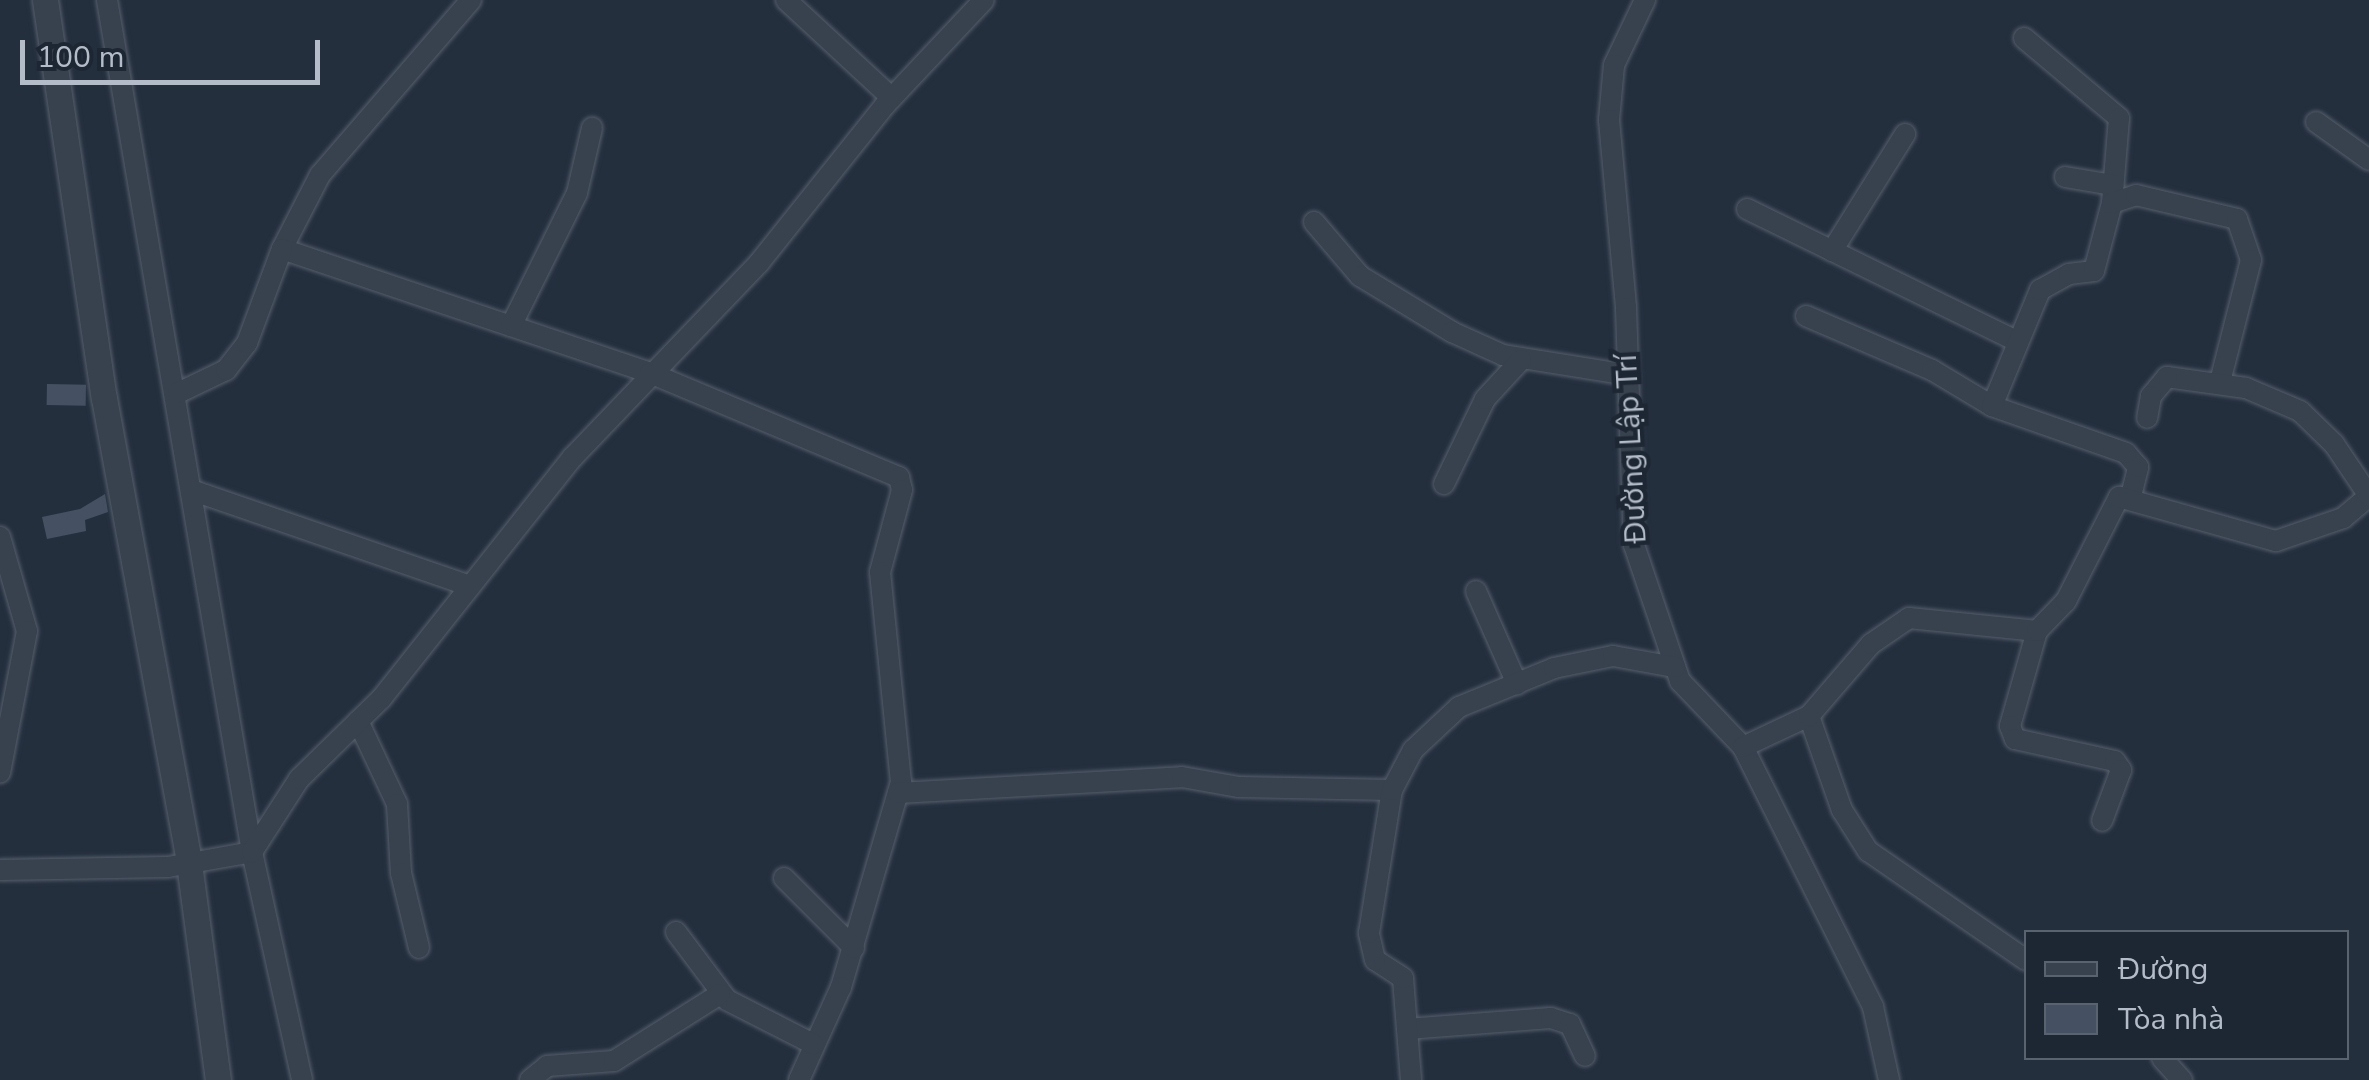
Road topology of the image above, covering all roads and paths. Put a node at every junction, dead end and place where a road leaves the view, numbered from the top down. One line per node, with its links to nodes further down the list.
1 (44, 0): 47 (street)
2 (107, 0): 26 (street)
3 (471, 0): 17 (street)
4 (786, 0): 8 (street)
5 (984, 0): 8 (street)
6 (1645, 0): 24 (street, Đường Lập Trí)
7 (2024, 38): 14 (street)
8 (892, 98): 23 (street)
9 (2316, 122): 12 (street)
10 (592, 128): 20 (street)
11 (1905, 134): 18 (street)
12 (2369, 160)
13 (2065, 177): 14 (street)
14 (2112, 194): 21 (street); 25 (street)
15 (1748, 209): 18 (street)
16 (1314, 222): 22 (street)
17 (282, 249): 20 (street); 26 (street)
18 (1832, 251): 21 (street)
19 (1806, 316): 27 (street)
20 (511, 326): 23 (street)
21 (2018, 342): 27 (street)
22 (1521, 360): 24 (street); 29 (street)
23 (650, 372): 34 (street); 44 (street)
24 (1628, 375): 37 (street, Đường Lập Trí)
25 (2220, 382): 28 (street); 32 (street)
26 (178, 393): 30 (street)
27 (1992, 406): 31 (street)
28 (2147, 418)
29 (1444, 484)
30 (194, 491): 34 (street); 46 (street)
31 (2131, 496): 32 (street); 36 (street)
32 (2364, 509)
33 (0, 537): 42 (street)
34 (470, 586): 40 (street)
35 (1476, 591): 38 (street)
36 (2037, 631): 39 (street); 45 (street)
37 (1675, 667): 38 (street); 41 (street, Đường Lập Trí)
38 (1517, 684): 43 (street)
39 (1809, 716): 41 (street); 53 (street)
40 (358, 721): 46 (street); 51 (street)
41 (1743, 746): 64 (street, Đường Lập Trí)
42 (0, 772)
43 (1392, 790): 44 (street); 55 (street)
44 (898, 793): 52 (street)
45 (2102, 820)
46 (252, 852): 47 (street); 60 (street)
47 (189, 863): 48 (street); 59 (street)
48 (0, 870)
49 (784, 878): 52 (street)
50 (676, 932): 54 (street)
51 (420, 948)
52 (854, 948): 56 (street)
53 (2024, 959)
54 (720, 994): 56 (street); 61 (street)
55 (1407, 1029): 57 (street); 63 (street)
56 (813, 1044): 62 (street)
57 (1585, 1056)
58 (2164, 1060): 65 (street)
59 (218, 1080)
60 (302, 1080)
61 (530, 1080)
62 (799, 1080)
63 (1411, 1080)
64 (1889, 1080)
65 (2182, 1080)

